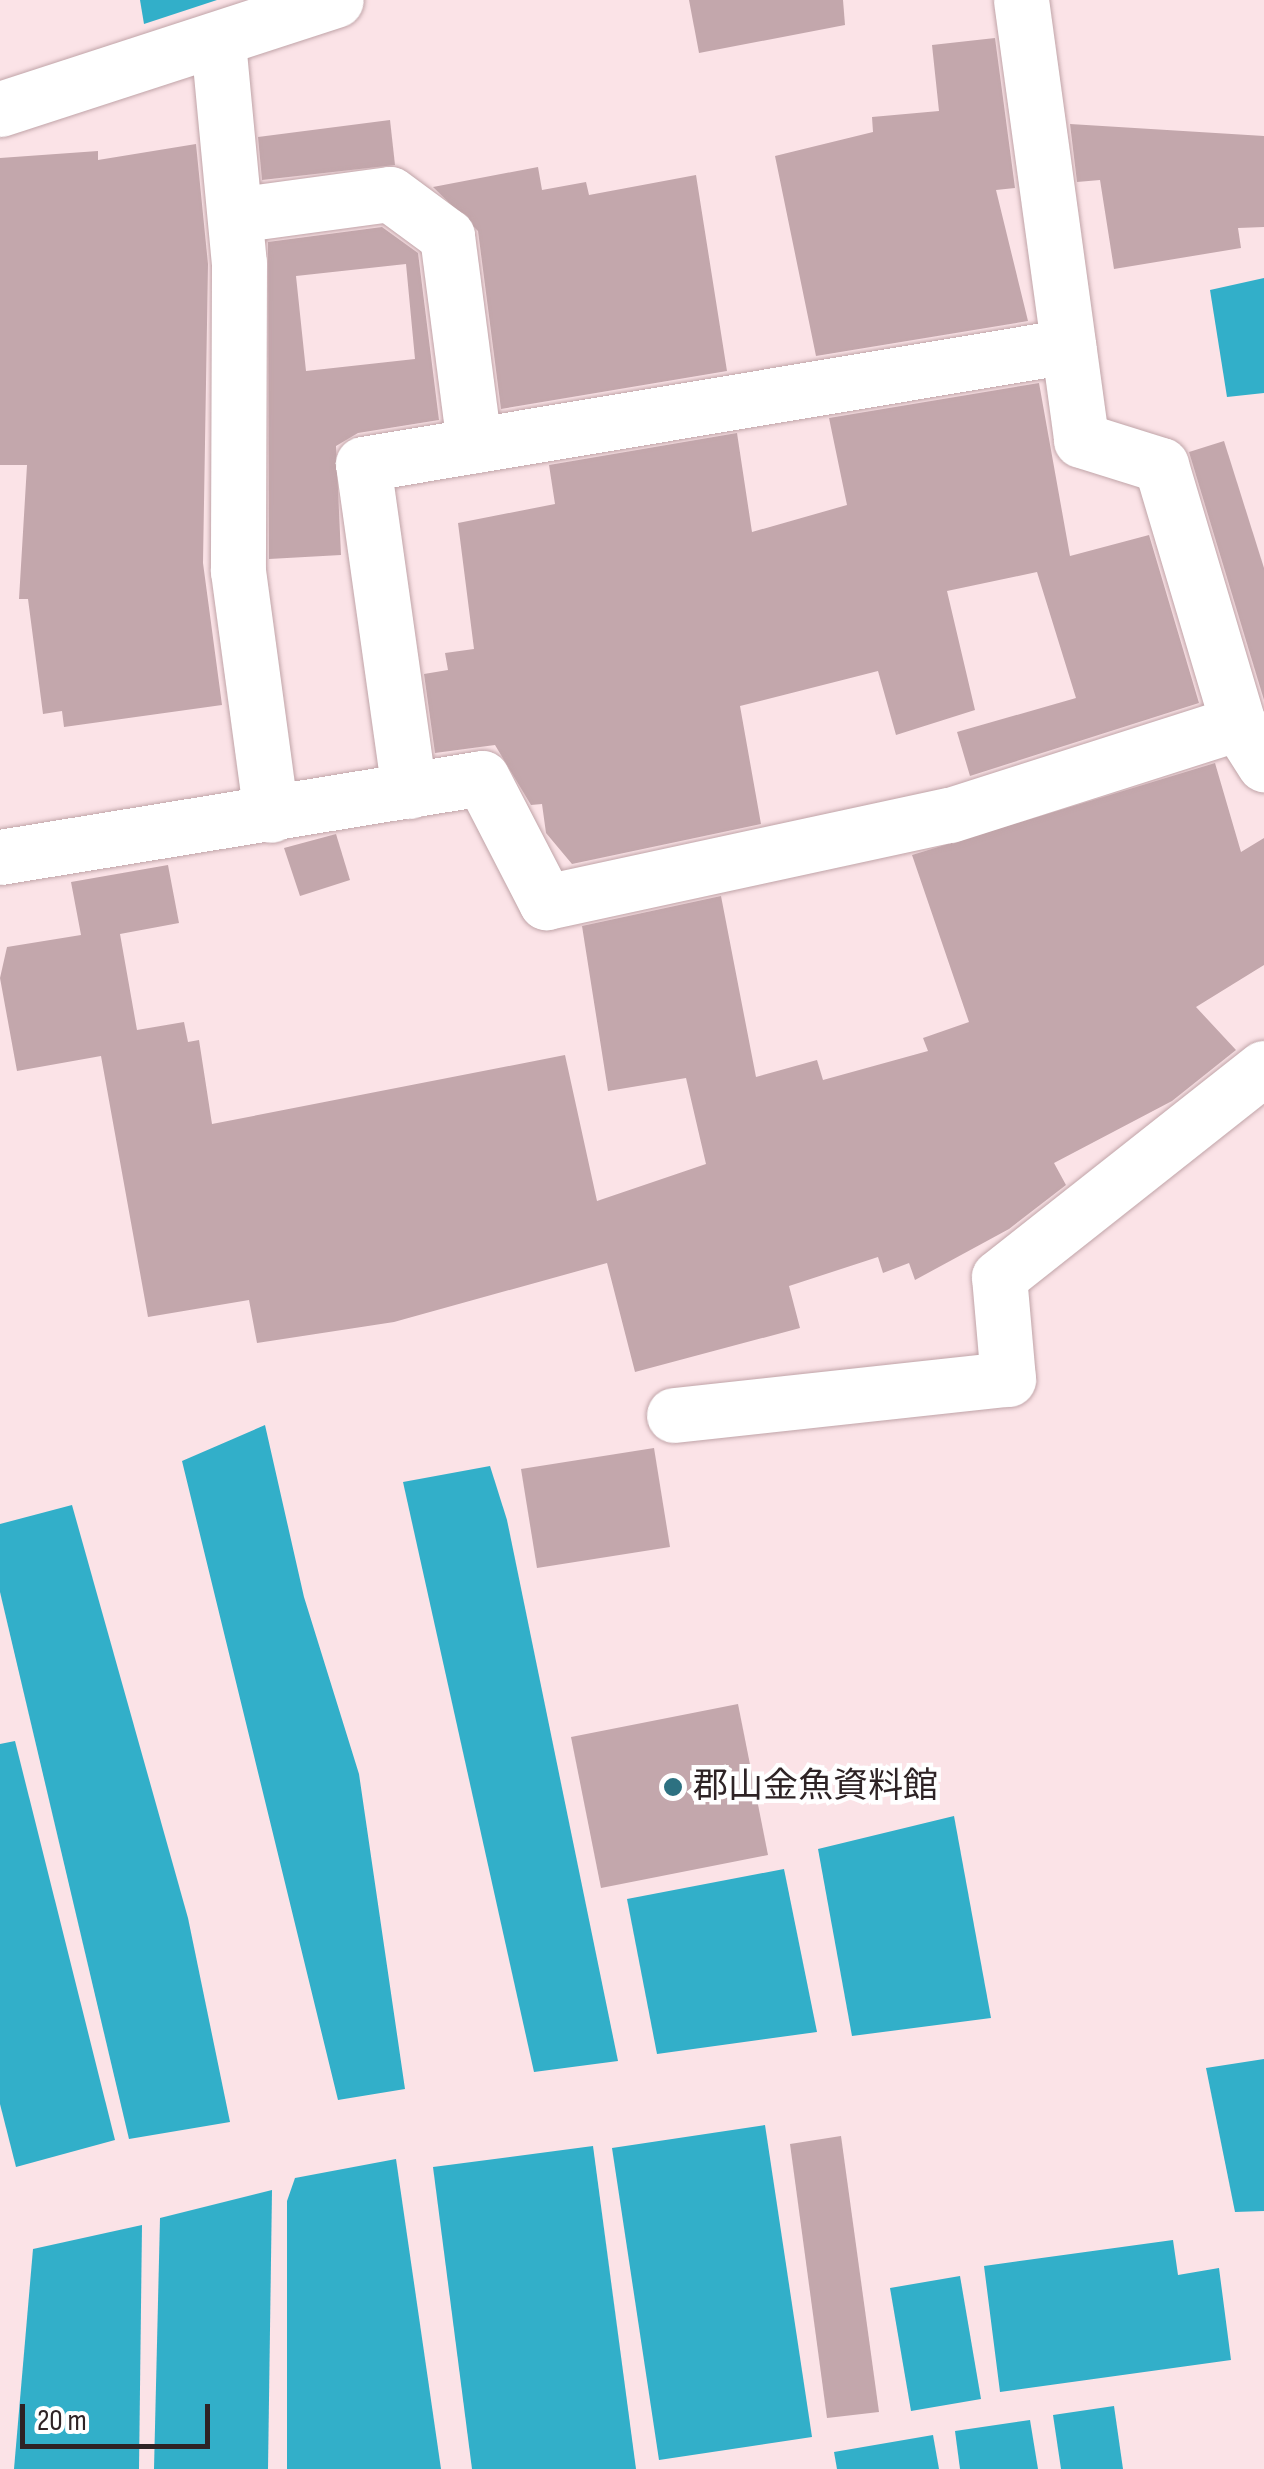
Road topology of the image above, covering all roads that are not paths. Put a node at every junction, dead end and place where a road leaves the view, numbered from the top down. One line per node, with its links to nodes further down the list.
1 (336, 0): 3 (street)
2 (1021, 0): 6 (street)
3 (218, 42): 4 (street); 5 (street)
4 (0, 110)
5 (234, 215): 7 (street); 10 (street)
6 (1068, 346): 7 (street); 8 (street)
7 (474, 444): 9 (street)
8 (1251, 744): 9 (street)
9 (408, 790): 10 (street)
10 (270, 814): 11 (street)
11 (0, 858)
12 (1264, 1068): 13 (street)
13 (674, 1415)

